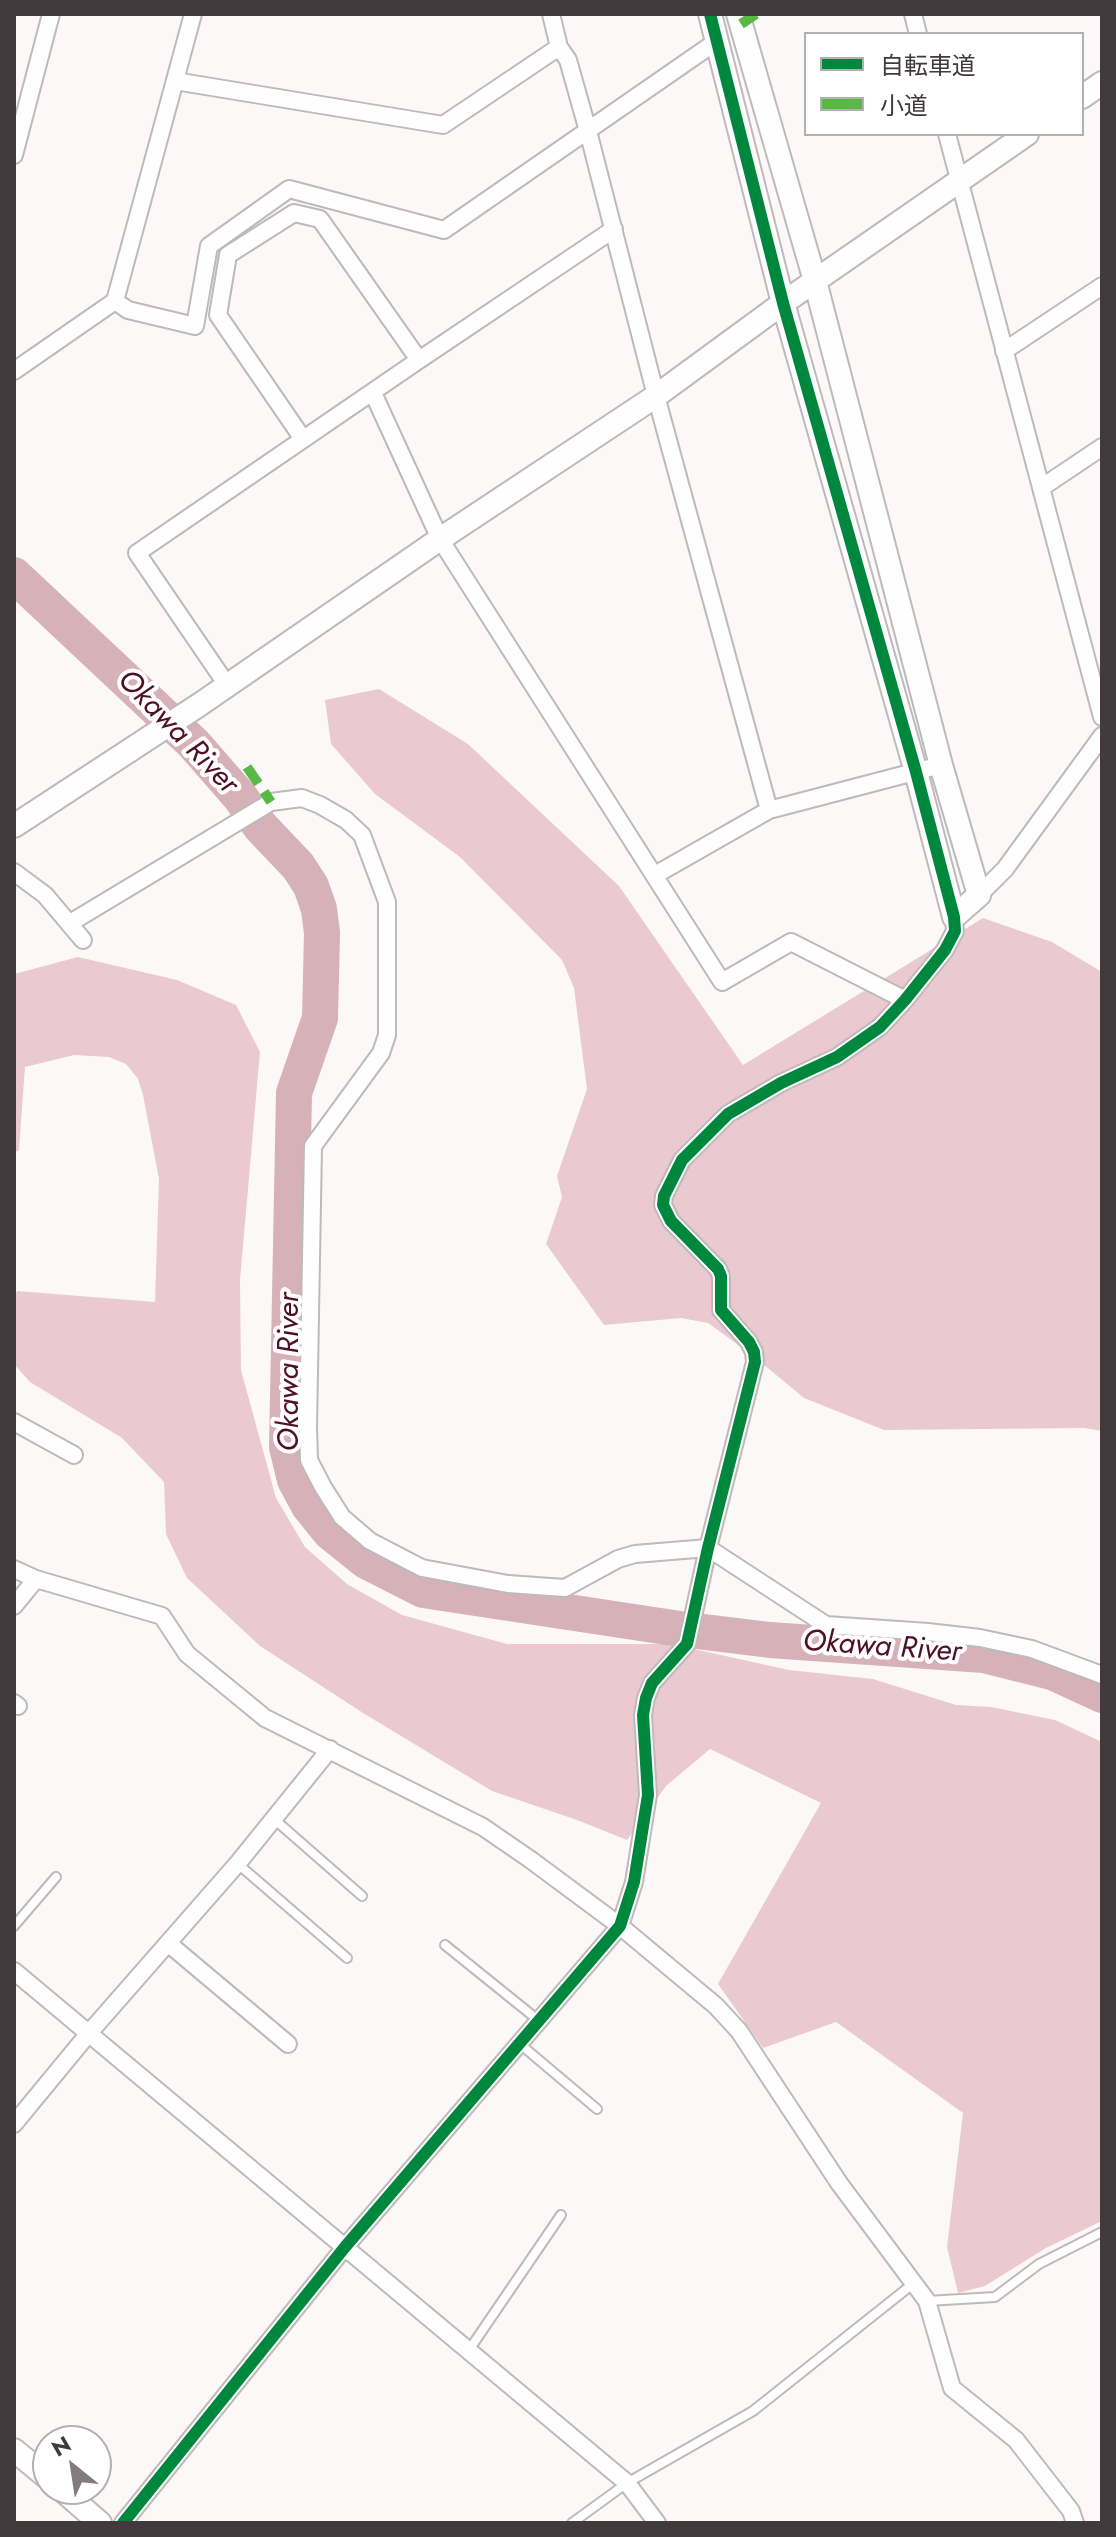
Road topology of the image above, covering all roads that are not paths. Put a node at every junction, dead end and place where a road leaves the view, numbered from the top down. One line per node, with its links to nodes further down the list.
1 (51, 14): 14 (street)
2 (193, 14): 8 (street)
3 (551, 14): 7 (street)
4 (710, 14): 6 (street)
5 (738, 14): 17 (street)
6 (717, 41): 11 (street); 20 (street)
7 (559, 47): 8 (street); 11 (street)
8 (175, 81): 19 (street)
9 (1102, 83): 10 (street)
10 (1084, 96)
11 (588, 131): 16 (street); 19 (street)
12 (948, 136): 15 (street)
13 (1024, 136): 15 (street)
14 (14, 155)
15 (959, 180): 17 (street); 21 (street)
16 (614, 229): 22 (street); 25 (street)
17 (815, 281): 20 (street); 33 (street)
18 (1102, 286): 21 (street)
19 (115, 301): 23 (street)
20 (783, 303): 25 (street); 34 (street)
21 (1004, 351): 28 (street)
22 (419, 360): 24 (street); 26 (street)
23 (14, 371)
24 (373, 393): 26 (street); 29 (street)
25 (656, 396): 29 (street); 35 (street)
26 (303, 439): 30 (street)
27 (1102, 447): 28 (street)
28 (1041, 488): 31 (street)
29 (440, 539): 30 (street); 38 (street)
30 (227, 685): 36 (street)
31 (1102, 717)
32 (1102, 736): 39 (street)
33 (941, 765): 34 (street); 39 (street)
34 (916, 772): 35 (street); 40 (street)
35 (769, 810): 38 (street)
36 (14, 826)
37 (14, 872): 41 (street)
38 (655, 875): 43 (street)
39 (979, 895): 40 (street)
40 (954, 917): 43 (street)
41 (70, 923): 42 (street); 46 (street)
42 (83, 940)
43 (905, 1000): 46 (street)
44 (14, 1422): 45 (street)
45 (74, 1455)
46 (708, 1548): 50 (street); 57 (street)
47 (14, 1569): 48 (street)
48 (36, 1579): 49 (street); 51 (street)
49 (14, 1606)
50 (1102, 1675)
51 (330, 1749): 52 (street); 57 (street)
52 (273, 1818): 53 (street); 55 (lane)
53 (238, 1863): 58 (street); 60 (lane)
54 (56, 1877): 56 (lane)
55 (362, 1896)
56 (14, 1926)
57 (620, 1926): 62 (street); 71 (street)
58 (169, 1944): 63 (street); 64 (street)
59 (445, 1945): 62 (lane)
60 (347, 1958)
61 (14, 1971): 63 (street)
62 (539, 2021): 65 (street)
63 (89, 2033): 67 (street); 70 (street)
64 (288, 2044)
65 (520, 2044): 66 (lane); 70 (street)
66 (597, 2109)
67 (14, 2124)
68 (561, 2215): 73 (lane)
69 (1102, 2232): 72 (lane)
70 (345, 2247): 73 (street); 79 (street)
71 (914, 2283): 72 (street); 76 (lane)
72 (927, 2301): 82 (street)
73 (468, 2351): 76 (street)
74 (14, 2450): 75 (street)
75 (32, 2465)
76 (627, 2483): 80 (lane); 81 (street)
77 (79, 2505): 78 (street)
78 (100, 2523)
79 (123, 2523)
80 (572, 2523)
81 (657, 2523)
82 (1075, 2523)

